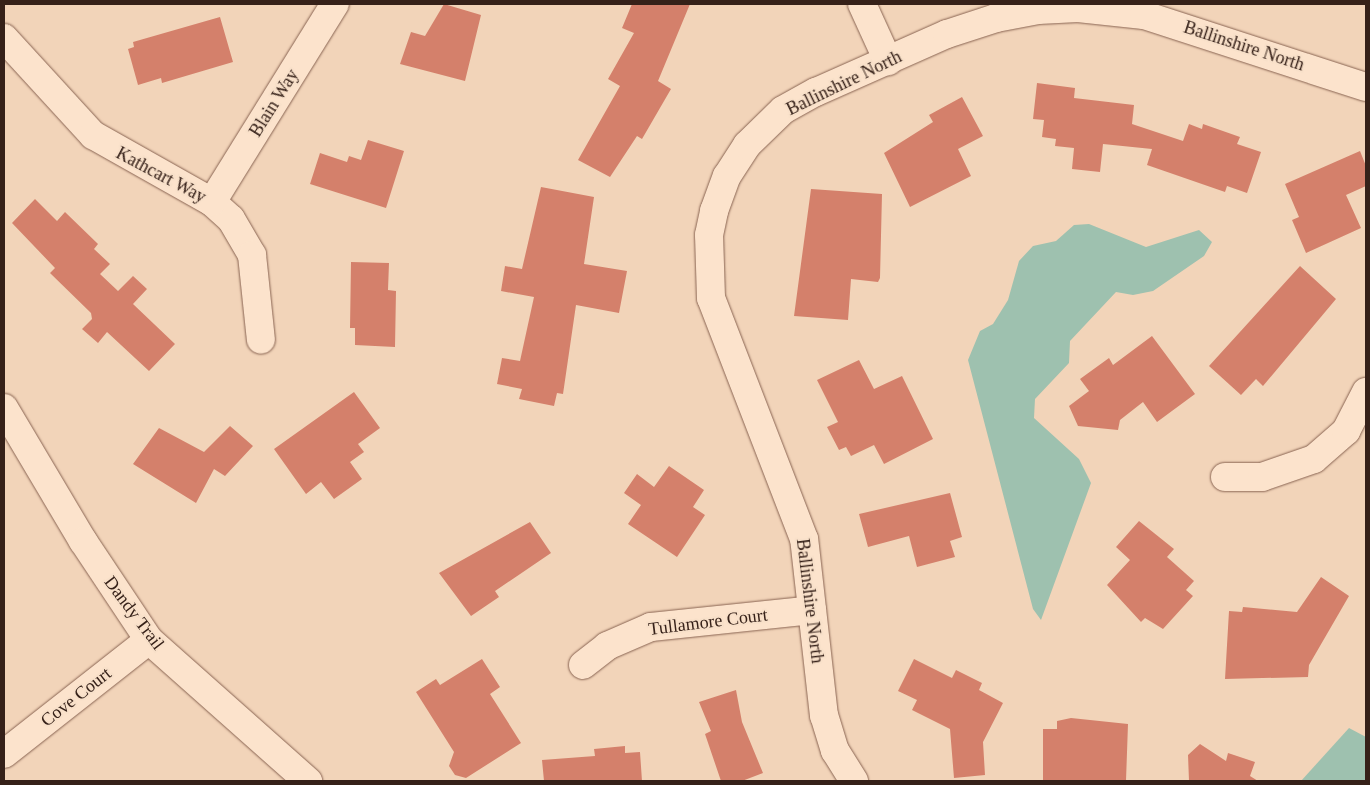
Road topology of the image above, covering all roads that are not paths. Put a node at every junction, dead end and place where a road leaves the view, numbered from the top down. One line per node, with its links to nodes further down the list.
1 (335, 4): 6 (street, Blain Way)
2 (862, 4): 4 (street)
3 (4, 38): 6 (street, Kathcart Way)
4 (888, 61): 5 (street, Ballinshire North); 11 (street, Ballinshire North)
5 (1366, 87)
6 (212, 202): 7 (street, Kathcart Way)
7 (261, 340)
8 (1366, 392): 10 (street)
9 (4, 408): 12 (street, Dandy Trail)
10 (1225, 477)
11 (812, 610): 13 (street, Tullamore Court); 16 (street, Ballinshire North)
12 (149, 640): 14 (street, Cove Court); 15 (street, Dandy Trail)
13 (583, 665)
14 (4, 754)
15 (308, 781)
16 (854, 781)

